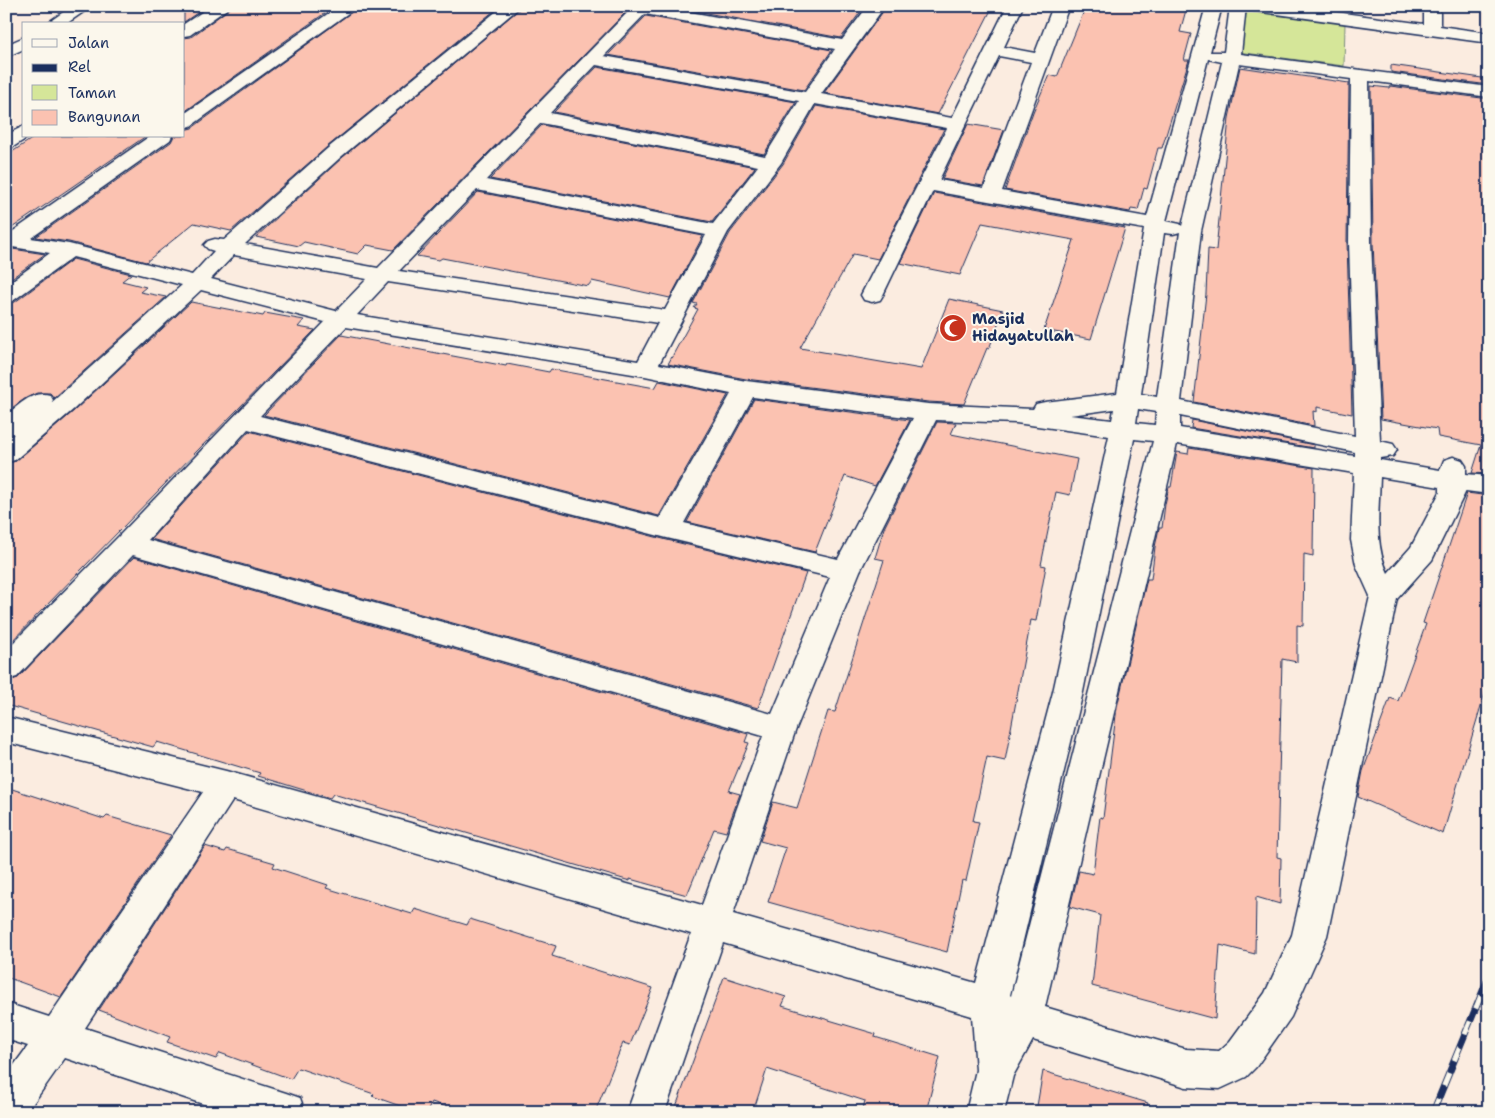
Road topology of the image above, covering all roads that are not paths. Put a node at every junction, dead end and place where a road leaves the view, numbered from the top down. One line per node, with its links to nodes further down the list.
1 (84, 6): 15 (street)
2 (223, 6): 17 (street)
3 (350, 6): 33 (street)
4 (494, 6): 30 (street)
5 (513, 6): 30 (street)
6 (877, 6): 21 (street)
7 (1015, 6): 22 (street)
8 (1061, 6): 26 (street)
9 (1214, 6): 24 (street)
10 (1238, 6): 25 (street)
11 (1254, 6): 16 (street)
12 (1385, 6): 16 (street)
13 (1432, 6): 18 (street)
14 (638, 7): 21 (street); 27 (street)
15 (57, 22)
16 (1384, 24): 18 (street)
17 (185, 30)
18 (1432, 31): 19 (street)
19 (1489, 38)
20 (22, 43): 23 (street)
21 (846, 46): 31 (street)
22 (994, 50): 26 (street); 34 (street)
23 (6, 52)
24 (1202, 54): 25 (street); 42 (street)
25 (1232, 58): 28 (street); 44 (street)
26 (1041, 59): 41 (street)
27 (591, 60): 31 (street); 32 (street)
28 (1360, 74): 29 (street); 66 (street)
29 (1489, 92)
30 (394, 94): 46 (street)
31 (809, 99): 34 (street); 38 (street)
32 (536, 116): 38 (street); 39 (street)
33 (185, 121)
34 (957, 124): 40 (street)
35 (22, 133): 37 (street)
36 (160, 138): 45 (street)
37 (6, 143)
38 (771, 163): 43 (street)
39 (472, 183): 43 (street); 48 (street)
40 (927, 184): 41 (street); 51 (street)
41 (991, 195): 42 (street)
42 (1155, 224): 44 (street); 56 (street)
43 (718, 231): 52 (street)
44 (1191, 231): 58 (street)
45 (9, 240): 47 (street)
46 (219, 246): 48 (street); 49 (street)
47 (69, 250): 49 (street); 50 (street)
48 (382, 276): 52 (street); 53 (street)
49 (187, 280): 53 (street); 57 (street)
50 (6, 295)
51 (872, 295)
52 (672, 318): 54 (street)
53 (341, 319): 54 (street); 61 (street)
54 (645, 369): 55 (street)
55 (746, 389): 59 (street); 70 (street)
56 (1126, 400): 58 (street); 60 (street); 63 (street)
57 (54, 401): 62 (street); 65 (street)
58 (1168, 406): 64 (street); 66 (street)
59 (928, 412): 60 (street); 72 (street)
60 (1016, 415): 63 (street)
61 (243, 420): 70 (street); 71 (street)
62 (6, 428)
63 (1123, 430): 64 (street); 75 (street)
64 (1167, 434): 66 (street); 76 (street)
65 (6, 454)
66 (1367, 456): 67 (street); 73 (street)
67 (1453, 474): 68 (street); 69 (street); 73 (street)
68 (1489, 480)
69 (1489, 485)
70 (667, 529): 72 (street)
71 (128, 544): 74 (street); 78 (street)
72 (846, 571): 78 (street)
73 (1384, 596): 82 (street)
74 (6, 669)
75 (1068, 692): 76 (street); 81 (street)
76 (1103, 696): 82 (street)
77 (6, 728): 79 (street)
78 (781, 729): 80 (street)
79 (226, 784): 80 (street); 84 (street)
80 (712, 923): 81 (street); 88 (street)
81 (989, 1004): 82 (street); 85 (street)
82 (1024, 1019): 85 (street)
83 (6, 1021): 84 (street)
84 (58, 1036): 86 (street); 87 (street)
85 (995, 1070): 89 (street)
86 (6, 1109)
87 (286, 1112)
88 (646, 1112)
89 (985, 1112)

